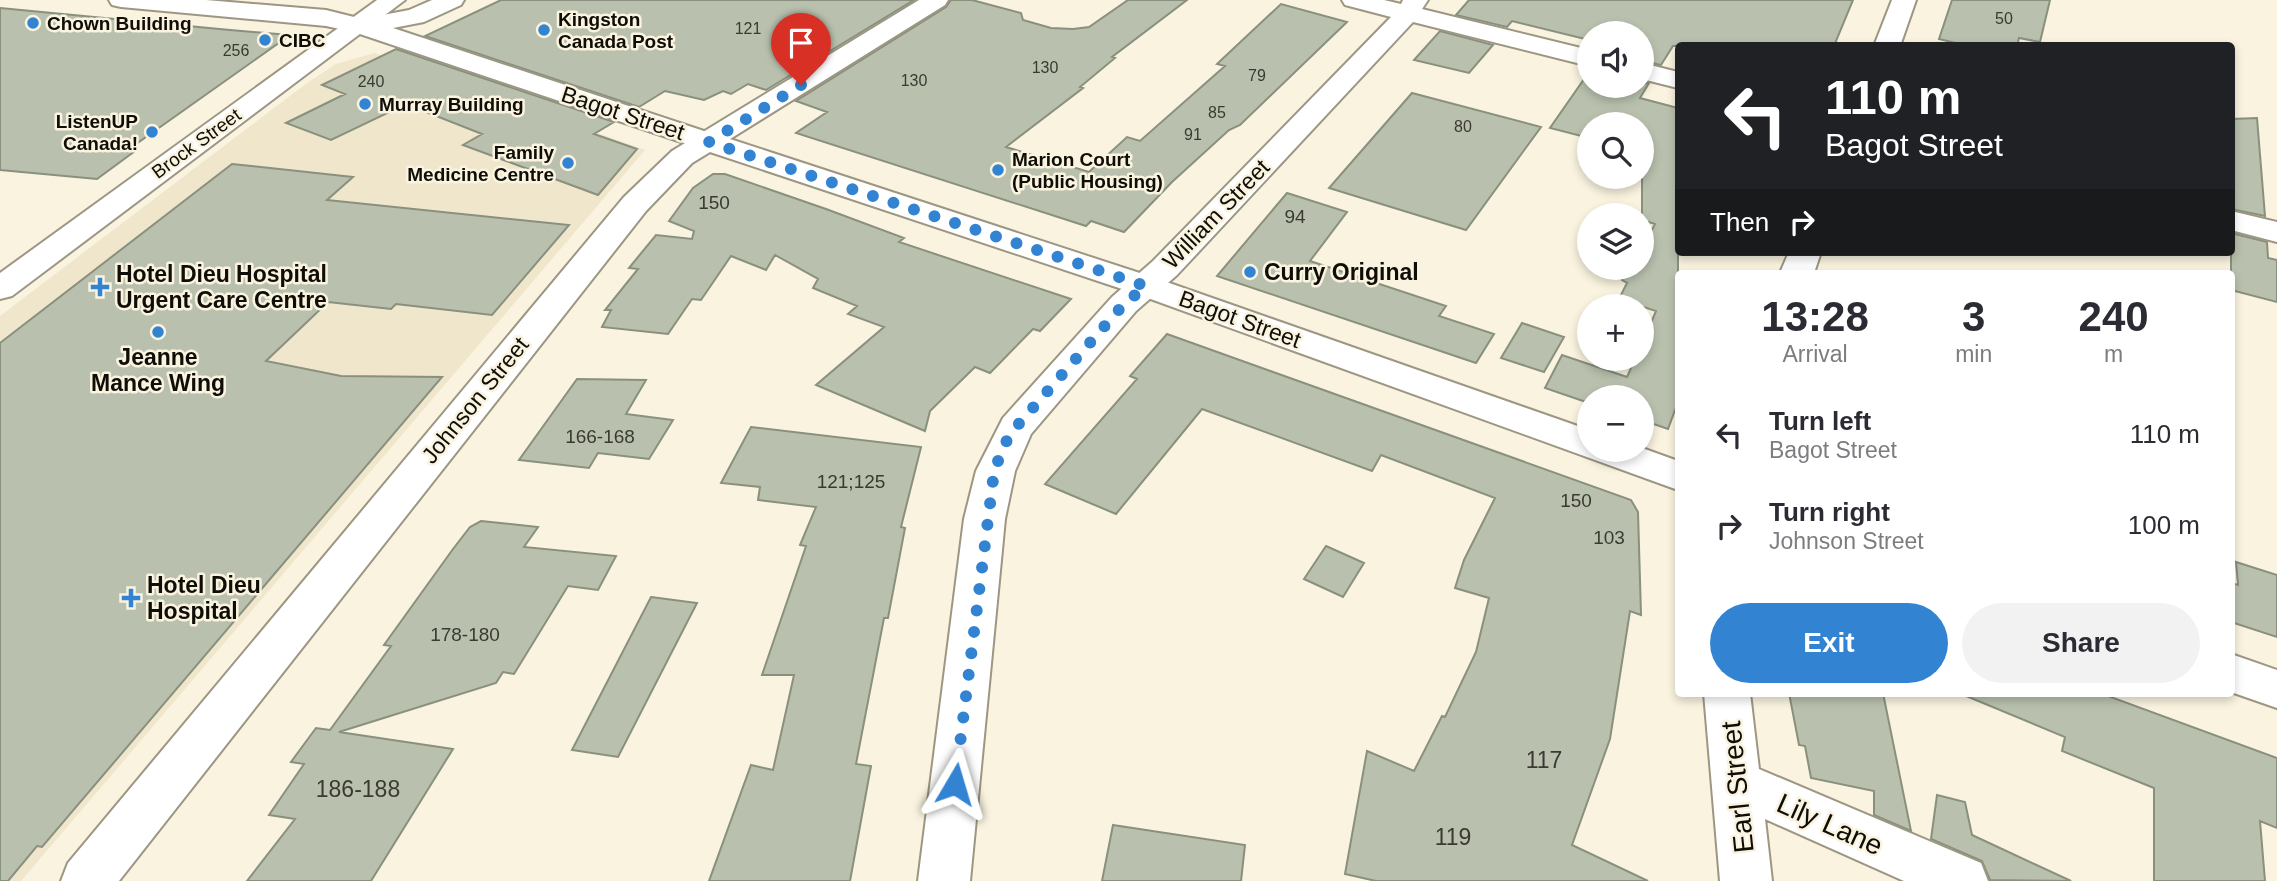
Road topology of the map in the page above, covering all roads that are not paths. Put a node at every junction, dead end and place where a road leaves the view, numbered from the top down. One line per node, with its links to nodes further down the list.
1 (121, 0): 8 (street, Bagot Street)
2 (393, 0): 8 (street, Brock Street)
3 (452, 0): 8 (street)
4 (936, 0): 13 (street, Johnson Street)
5 (1354, 0): 7 (street)
6 (1904, 0): 9 (street)
7 (1411, 7): 10 (street); 16 (street, William Street)
8 (361, 26): 13 (street, Bagot Street); 17 (street, Brock Street)
9 (1888, 42)
10 (1577, 55)
11 (1654, 74): 12 (street)
12 (1675, 79)
13 (709, 142): 16 (street, Bagot Street); 25 (street, Johnson Street)
14 (2235, 221): 15 (street)
15 (2277, 232)
16 (1146, 286): 18 (street, Bagot Street); 26 (street, William Street)
17 (0, 289)
18 (1577, 440)
19 (1639, 462): 20 (street)
20 (1675, 475)
21 (2235, 674): 22 (street)
22 (2277, 689)
23 (1727, 697): 24 (street, Earl Street)
24 (1737, 783): 27 (street, Earl Street); 28 (street, Lily Lane)
25 (87, 881)
26 (944, 881)
27 (1746, 881)
28 (1962, 881)

